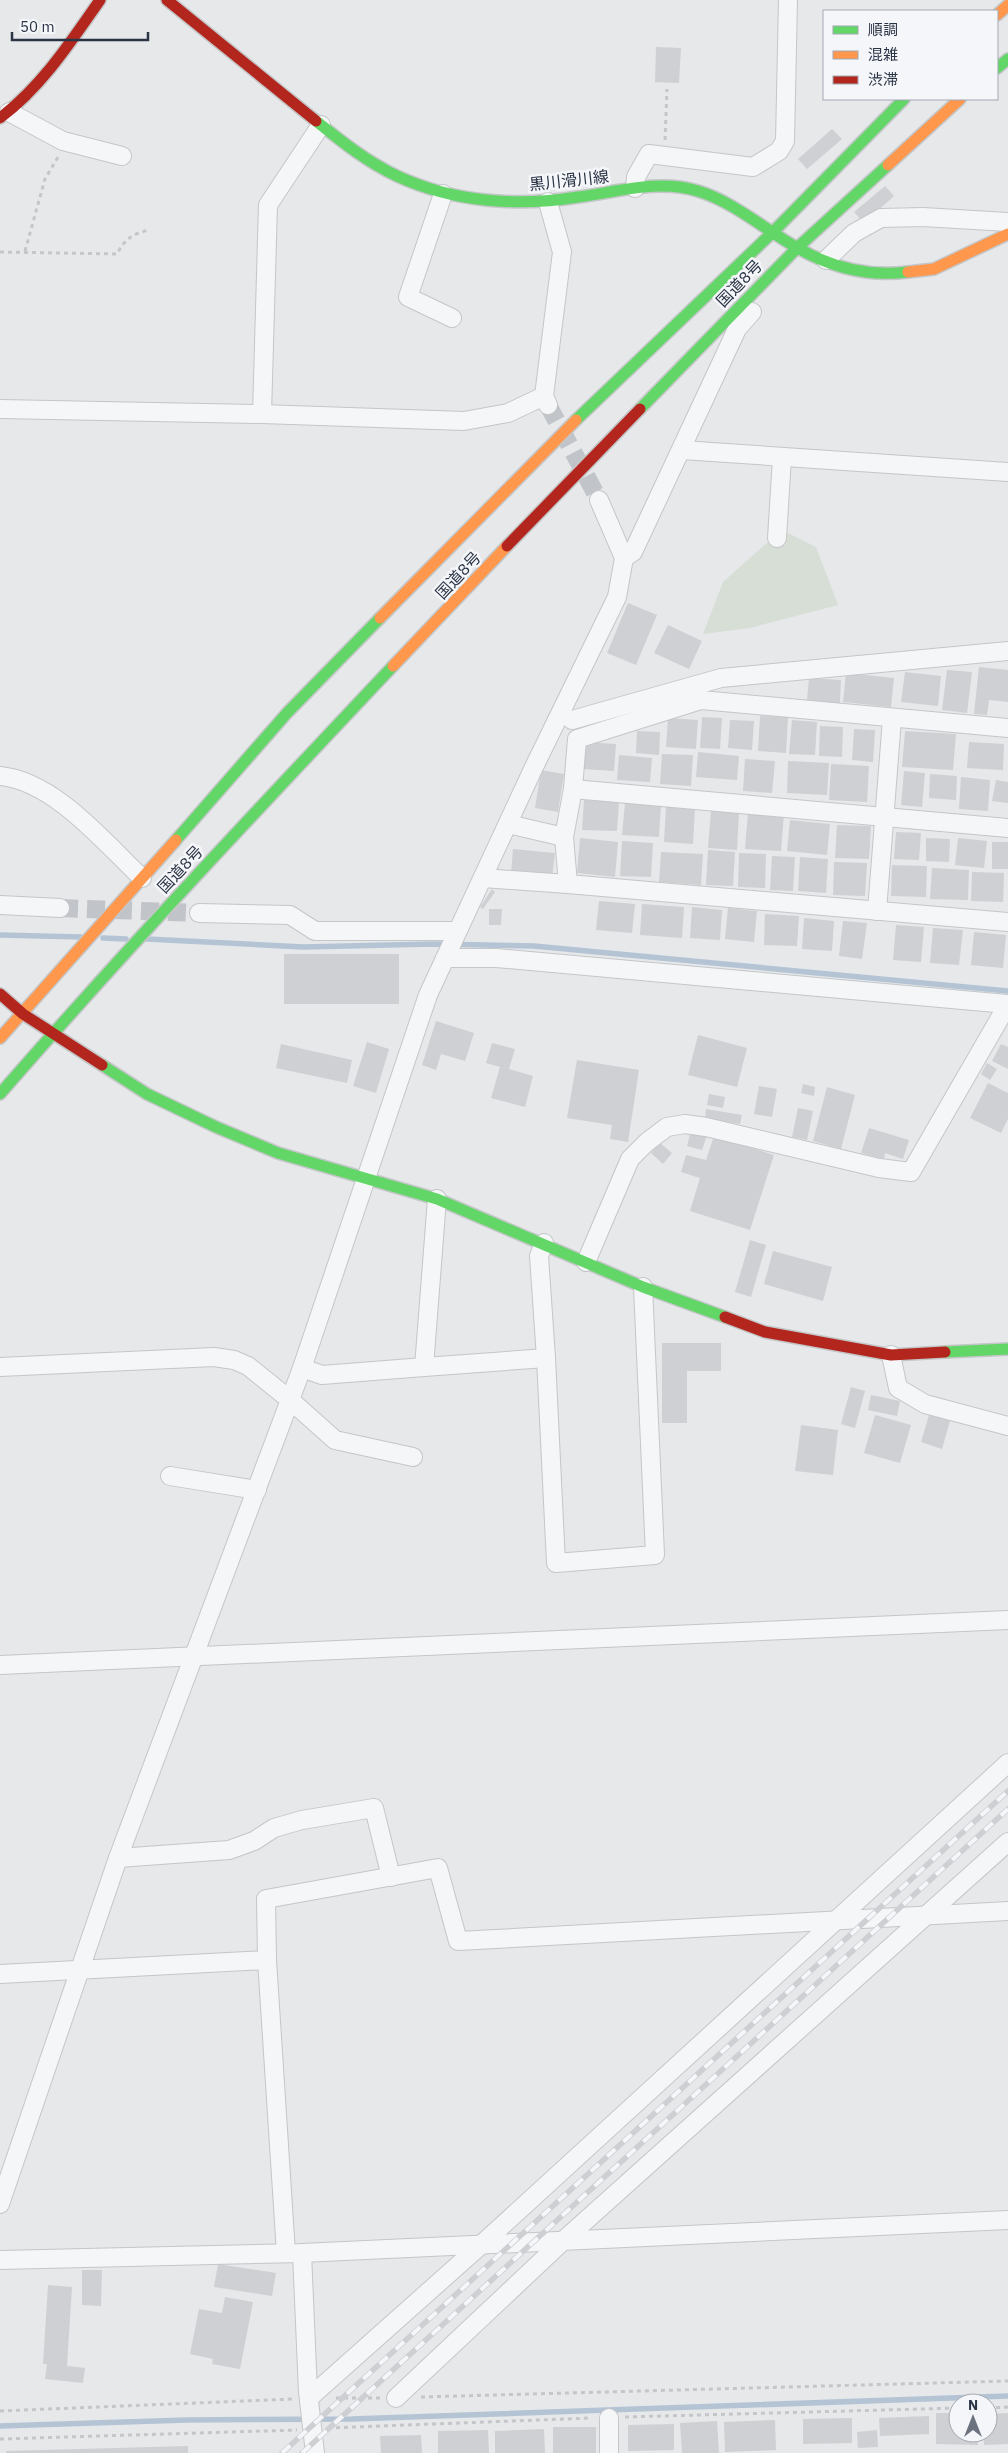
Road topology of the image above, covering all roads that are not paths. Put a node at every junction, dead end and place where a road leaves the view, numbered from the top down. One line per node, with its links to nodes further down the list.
1 (100, 0): 10 (main road)
2 (167, 0): 11 (main road, 黒川滑川線)
3 (788, 0): 13 (street)
4 (1008, 5): 5 (main road)
5 (998, 14)
6 (1008, 59): 7 (main road)
7 (998, 67)
8 (903, 100): 17 (main road, 国道8号)
9 (959, 100): 19 (main road, 国道8号)
10 (5, 115): 12 (street)
11 (321, 125): 14 (main road, 黒川滑川線); 22 (street)
12 (122, 156)
13 (635, 188): 15 (main road, 黒川滑川線); 17 (main road, 黒川滑川線)
14 (443, 194): 15 (main road, 黒川滑川線); 20 (street)
15 (548, 202): 22 (street)
16 (1008, 222): 19 (street)
17 (773, 232): 19 (main road, 黒川滑川線); 39 (main road, 国道8号)
18 (1008, 234): 19 (main road, 黒川滑川線)
19 (811, 254): 23 (street); 52 (main road, 国道8号)
20 (452, 318)
21 (0, 408): 22 (street)
22 (262, 414)
23 (682, 450): 24 (street); 28 (street)
24 (782, 458): 25 (street); 27 (street)
25 (1008, 472)
26 (599, 500): 28 (street)
27 (777, 538)
28 (624, 558): 36 (street)
29 (1008, 651): 31 (street)
30 (892, 719): 32 (street); 34 (street); 35 (street)
31 (572, 720)
32 (1008, 728)
33 (0, 776): 39 (street)
34 (573, 789): 35 (street); 38 (street)
35 (884, 817): 37 (street); 44 (street)
36 (508, 824): 38 (street); 40 (street)
37 (1008, 828)
38 (564, 837): 41 (street)
39 (142, 878): 51 (main road, 国道8号)
40 (483, 878): 41 (street); 47 (street)
41 (568, 884): 44 (street)
42 (0, 906): 43 (street)
43 (60, 908)
44 (877, 911): 46 (street)
45 (199, 913): 47 (street)
46 (1008, 922)
47 (457, 931): 48 (street)
48 (445, 958): 50 (street); 55 (street)
49 (0, 994): 51 (main road)
50 (1007, 1004): 58 (street)
51 (23, 1014): 52 (main road); 53 (main road, 国道8号)
52 (53, 1033): 54 (main road, 国道8号); 55 (main road)
53 (0, 1038)
54 (0, 1094)
55 (366, 1180): 56 (main road); 65 (street)
56 (437, 1199): 57 (main road); 64 (street)
57 (544, 1243): 58 (main road); 62 (street)
58 (586, 1262): 59 (main road)
59 (643, 1287): 61 (main road); 62 (street)
60 (1008, 1349): 61 (main road)
61 (892, 1355): 67 (street)
62 (546, 1358): 64 (street)
63 (0, 1367): 66 (street)
64 (424, 1367): 65 (street)
65 (302, 1368): 66 (street)
66 (289, 1399): 68 (street); 70 (street)
67 (1008, 1426)
68 (413, 1457)
69 (170, 1476): 70 (street)
70 (257, 1490): 72 (street)
71 (1008, 1620): 72 (street)
72 (195, 1658): 73 (street); 76 (street)
73 (0, 1665)
74 (1008, 1763): 80 (street)
75 (1008, 1842): 79 (street)
76 (118, 1858): 77 (street); 82 (street)
77 (392, 1876): 80 (street); 81 (street)
78 (1008, 1912): 79 (street)
79 (924, 1916): 80 (street); 86 (street)
80 (834, 1920): 87 (street)
81 (268, 1960): 82 (street); 88 (street)
82 (81, 1970): 83 (street); 84 (street)
83 (0, 1974)
84 (0, 2204)
85 (1008, 2220): 86 (street)
86 (564, 2240): 87 (street); 91 (street)
87 (482, 2244): 88 (street); 90 (street)
88 (294, 2253): 89 (street); 90 (street)
89 (0, 2260)
90 (309, 2398): 93 (street)
91 (396, 2398)
92 (609, 2418): 94 (street)
93 (316, 2453)
94 (609, 2453)

